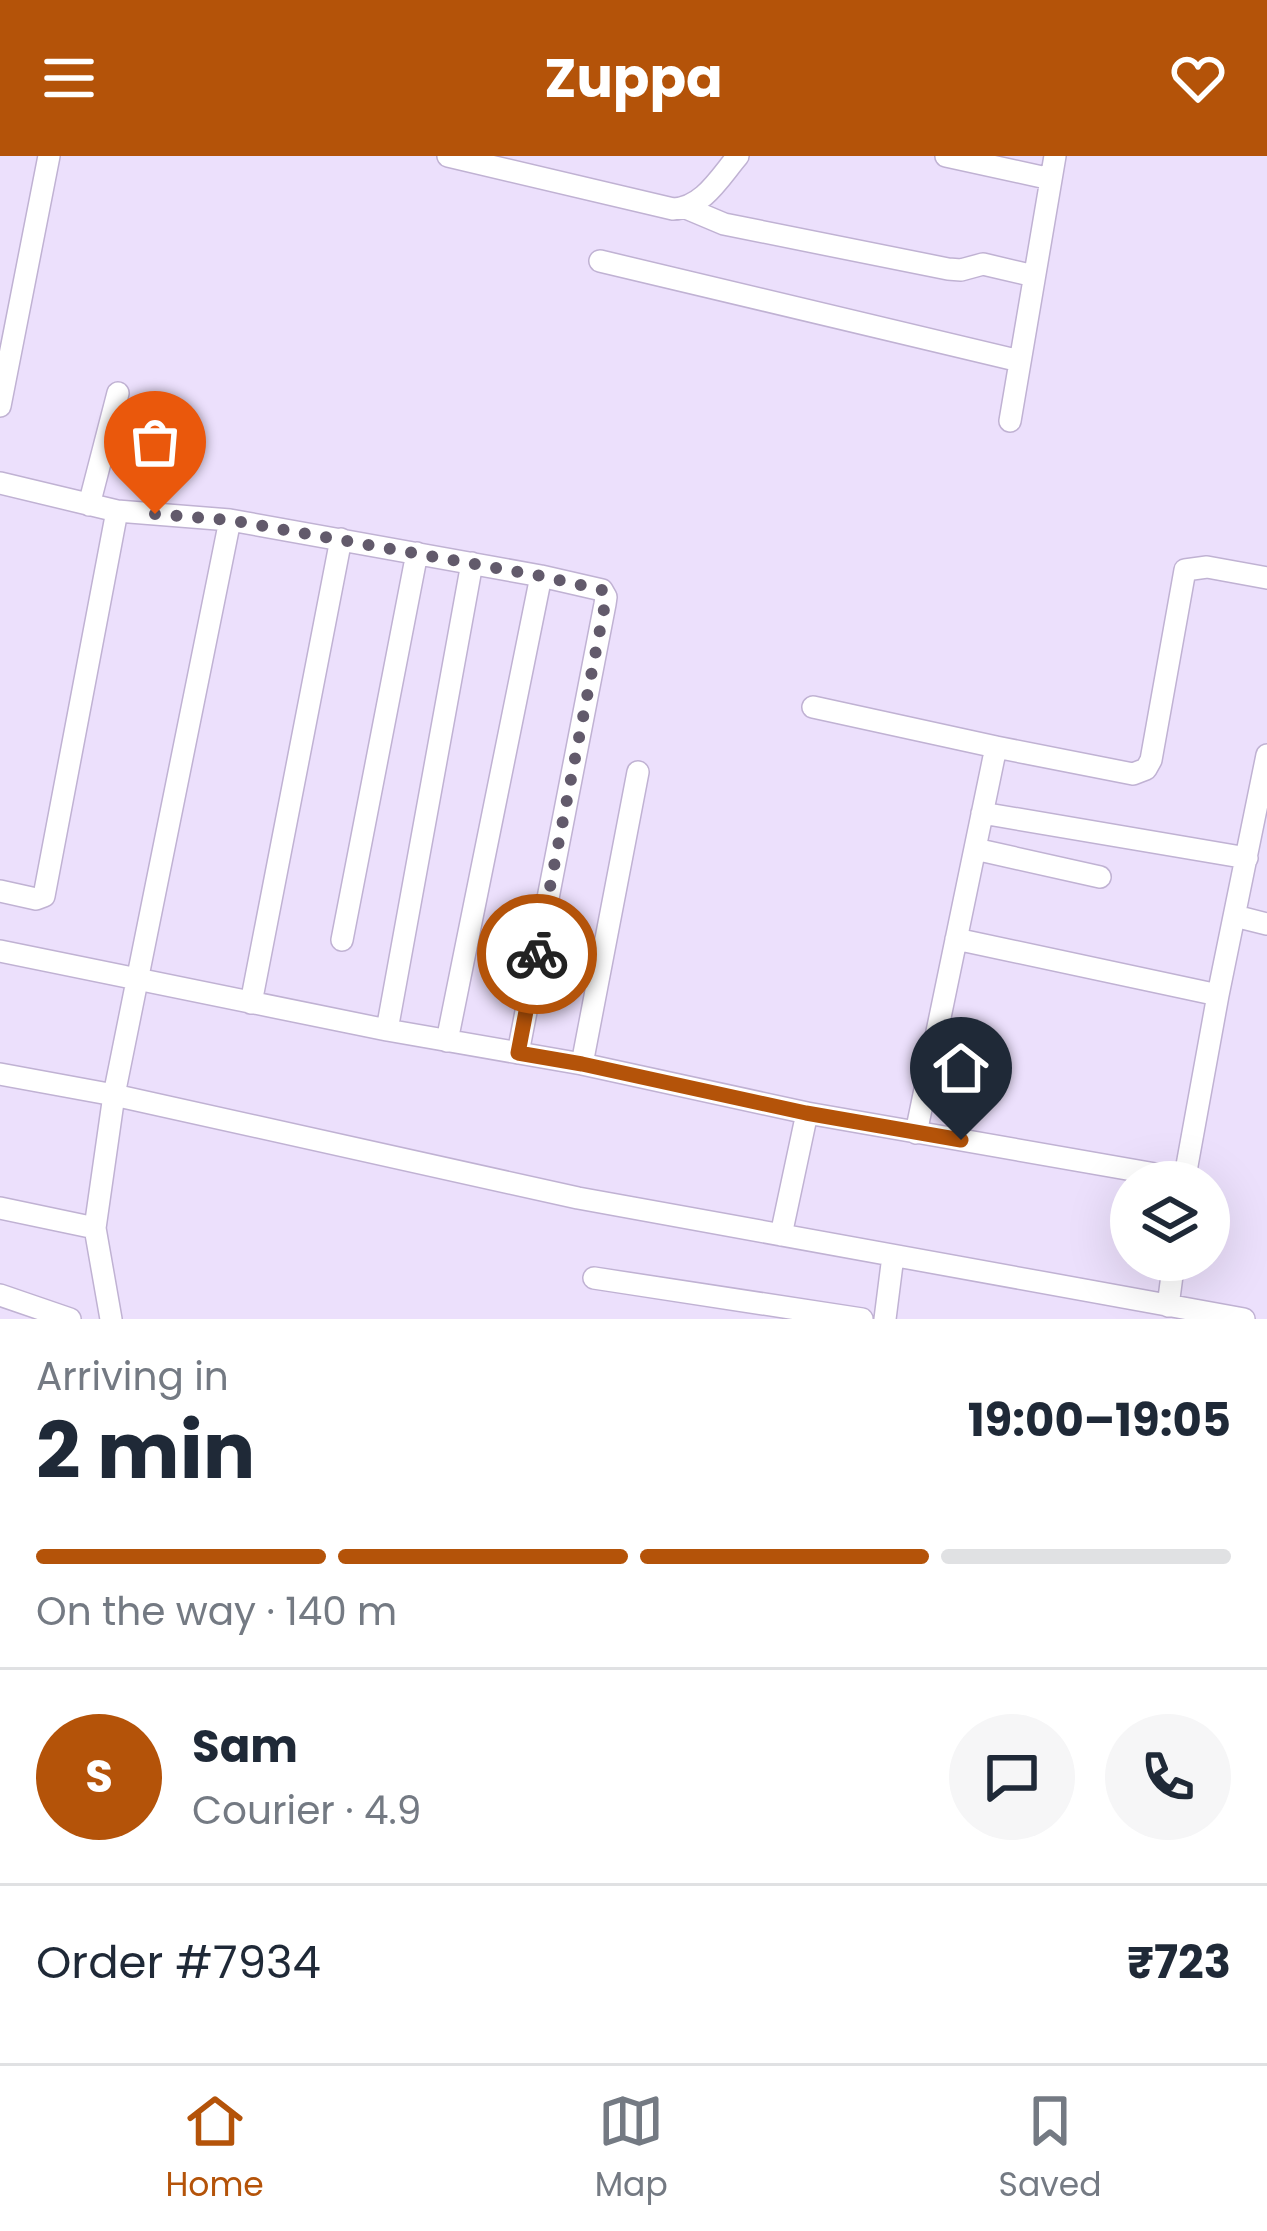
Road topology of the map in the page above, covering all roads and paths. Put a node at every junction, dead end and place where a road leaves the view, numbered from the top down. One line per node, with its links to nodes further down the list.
1 (49, 156): 11 (street)
2 (448, 156): 7 (street)
3 (738, 156): 7 (street)
4 (946, 156): 6 (street)
5 (1055, 156): 6 (street)
6 (1051, 179): 9 (street)
7 (686, 208): 9 (street)
8 (600, 261): 10 (street)
9 (1034, 276): 10 (street)
10 (1020, 362): 14 (street)
11 (4, 367): 13 (street)
12 (118, 393): 16 (street)
13 (0, 406)
14 (1010, 421)
15 (0, 483): 16 (street)
16 (88, 505): 17 (street)
17 (117, 512): 18 (street); 33 (street)
18 (230, 520): 19 (street); 39 (street)
19 (341, 539): 20 (street); 41 (street)
20 (417, 553): 21 (street); 37 (street)
21 (472, 563): 22 (street); 42 (street)
22 (541, 576): 43 (street); 44 (street)
23 (1267, 578): 25 (street)
24 (813, 707): 25 (street)
25 (995, 747): 28 (street)
26 (1267, 755): 29 (street)
27 (638, 772): 45 (street)
28 (982, 813): 30 (street); 31 (street)
29 (1261, 817): 31 (street)
30 (975, 848): 32 (street); 36 (street)
31 (1247, 859): 34 (street)
32 (1100, 877)
33 (0, 891)
34 (1235, 916): 35 (street); 40 (street)
35 (1267, 924)
36 (956, 939): 40 (street); 49 (street)
37 (342, 940)
38 (0, 951): 39 (street)
39 (137, 980): 41 (street); 47 (street)
40 (1218, 994): 50 (street)
41 (251, 1003): 42 (street)
42 (388, 1030): 43 (street)
43 (447, 1041): 44 (street)
44 (518, 1053): 45 (street)
45 (582, 1064): 48 (street)
46 (0, 1074): 47 (street)
47 (114, 1095): 53 (street); 54 (street)
48 (806, 1113): 49 (street); 54 (street)
49 (916, 1132): 51 (street)
50 (1188, 1161)
51 (1110, 1167)
52 (0, 1208): 53 (street)
53 (95, 1228): 61 (street)
54 (782, 1235): 55 (street)
55 (893, 1256): 59 (street); 63 (street)
56 (594, 1278): 62 (street)
57 (1171, 1281): 59 (street)
58 (0, 1295): 60 (street)
59 (1168, 1306): 64 (street)
60 (70, 1319)
61 (111, 1319)
62 (862, 1319)
63 (885, 1319)
64 (1244, 1319)

